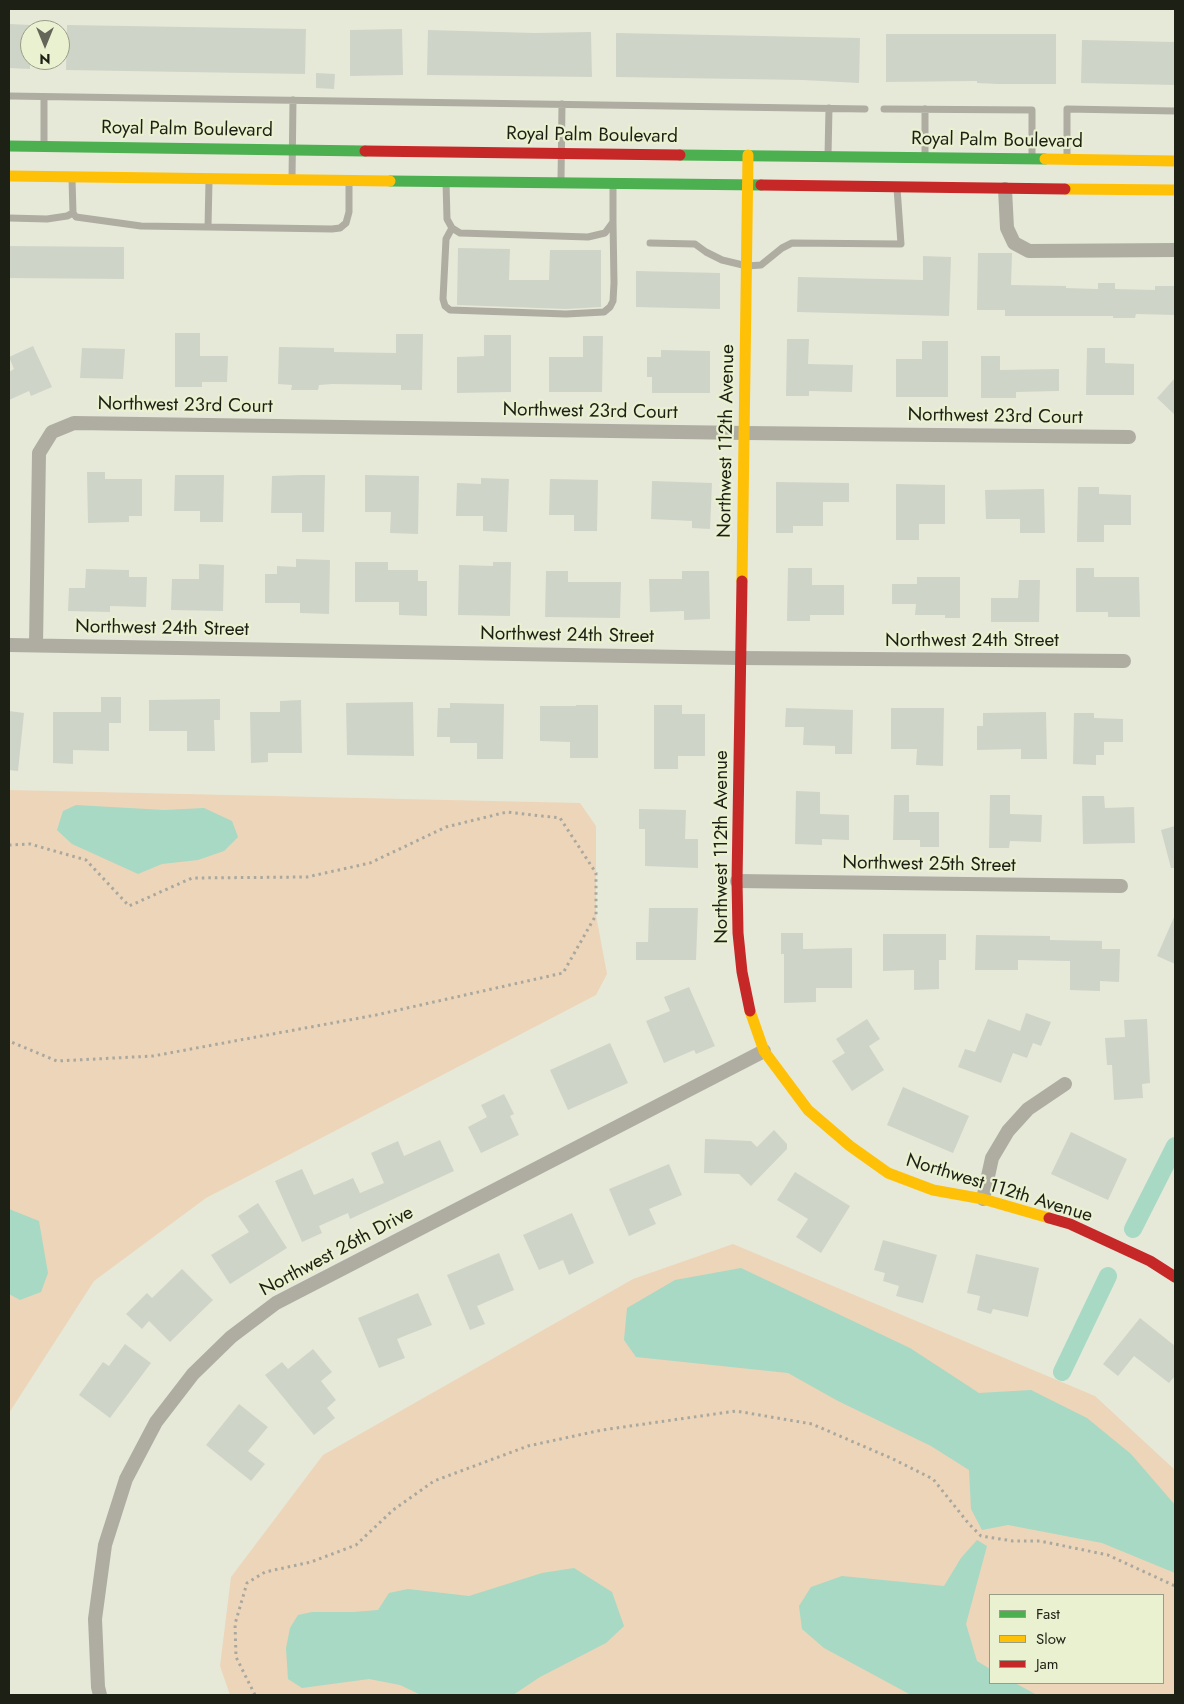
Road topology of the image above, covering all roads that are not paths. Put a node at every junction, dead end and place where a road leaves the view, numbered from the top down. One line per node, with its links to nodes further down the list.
1 (9, 96): 2 (lane)
2 (44, 97): 3 (lane); 11 (lane)
3 (292, 100): 4 (lane); 12 (lane)
4 (562, 104): 5 (lane); 13 (lane)
5 (829, 108): 6 (lane); 15 (lane)
6 (865, 108)
7 (884, 109): 8 (lane)
8 (925, 109): 16 (lane); 17 (lane)
9 (1175, 111): 18 (lane)
10 (9, 146): 11 (main road, Royal Palm Boulevard)
11 (44, 146): 12 (main road, Royal Palm Boulevard)
12 (292, 149): 13 (main road, Royal Palm Boulevard); 23 (lane)
13 (562, 153): 14 (main road, Royal Palm Boulevard); 26 (lane)
14 (748, 155): 15 (main road, Royal Palm Boulevard); 28 (main road, Northwest 112th Avenue)
15 (828, 156): 16 (main road, Royal Palm Boulevard)
16 (925, 158): 17 (main road, Royal Palm Boulevard)
17 (1032, 160): 18 (main road, Royal Palm Boulevard)
18 (1066, 160): 19 (main road, Royal Palm Boulevard)
19 (1175, 161)
20 (9, 176): 21 (main road)
21 (72, 177): 22 (main road); 32 (lane)
22 (209, 178): 23 (main road); 35 (lane)
23 (292, 179): 24 (main road)
24 (350, 180): 25 (main road); 35 (lane)
25 (446, 182): 26 (main road); 36 (lane)
26 (561, 183): 27 (main road)
27 (613, 184): 28 (main road); 34 (lane)
28 (748, 186): 29 (main road); 39 (main road, Northwest 112th Avenue)
29 (896, 187): 30 (main road); 39 (lane)
30 (1005, 189): 31 (main road); 38 (street)
31 (1175, 190)
32 (73, 212): 33 (lane); 35 (lane)
33 (9, 218)
34 (614, 222): 36 (lane); 36 (lane)
35 (208, 227)
36 (452, 228)
37 (650, 243): 39 (lane)
38 (1175, 250)
39 (747, 266): 40 (main road, Northwest 112th Avenue)
40 (745, 433): 41 (street, Northwest 23rd Court); 43 (street, Northwest 23rd Court); 44 (main road, Northwest 112th Avenue)
41 (1129, 437)
42 (9, 645): 43 (street, Northwest 24th Street)
43 (36, 645): 44 (street, Northwest 24th Street)
44 (740, 658): 45 (street, Northwest 24th Street); 46 (main road, Northwest 112th Avenue)
45 (1124, 661)
46 (737, 881): 47 (street, Northwest 25th Street); 48 (main road, Northwest 112th Avenue)
47 (1122, 886)
48 (764, 1051): 50 (main road, Northwest 112th Avenue); 52 (street, Northwest 26th Drive)
49 (1065, 1084): 50 (street)
50 (983, 1200): 51 (main road, Northwest 112th Avenue)
51 (1175, 1277)
52 (100, 1695)

